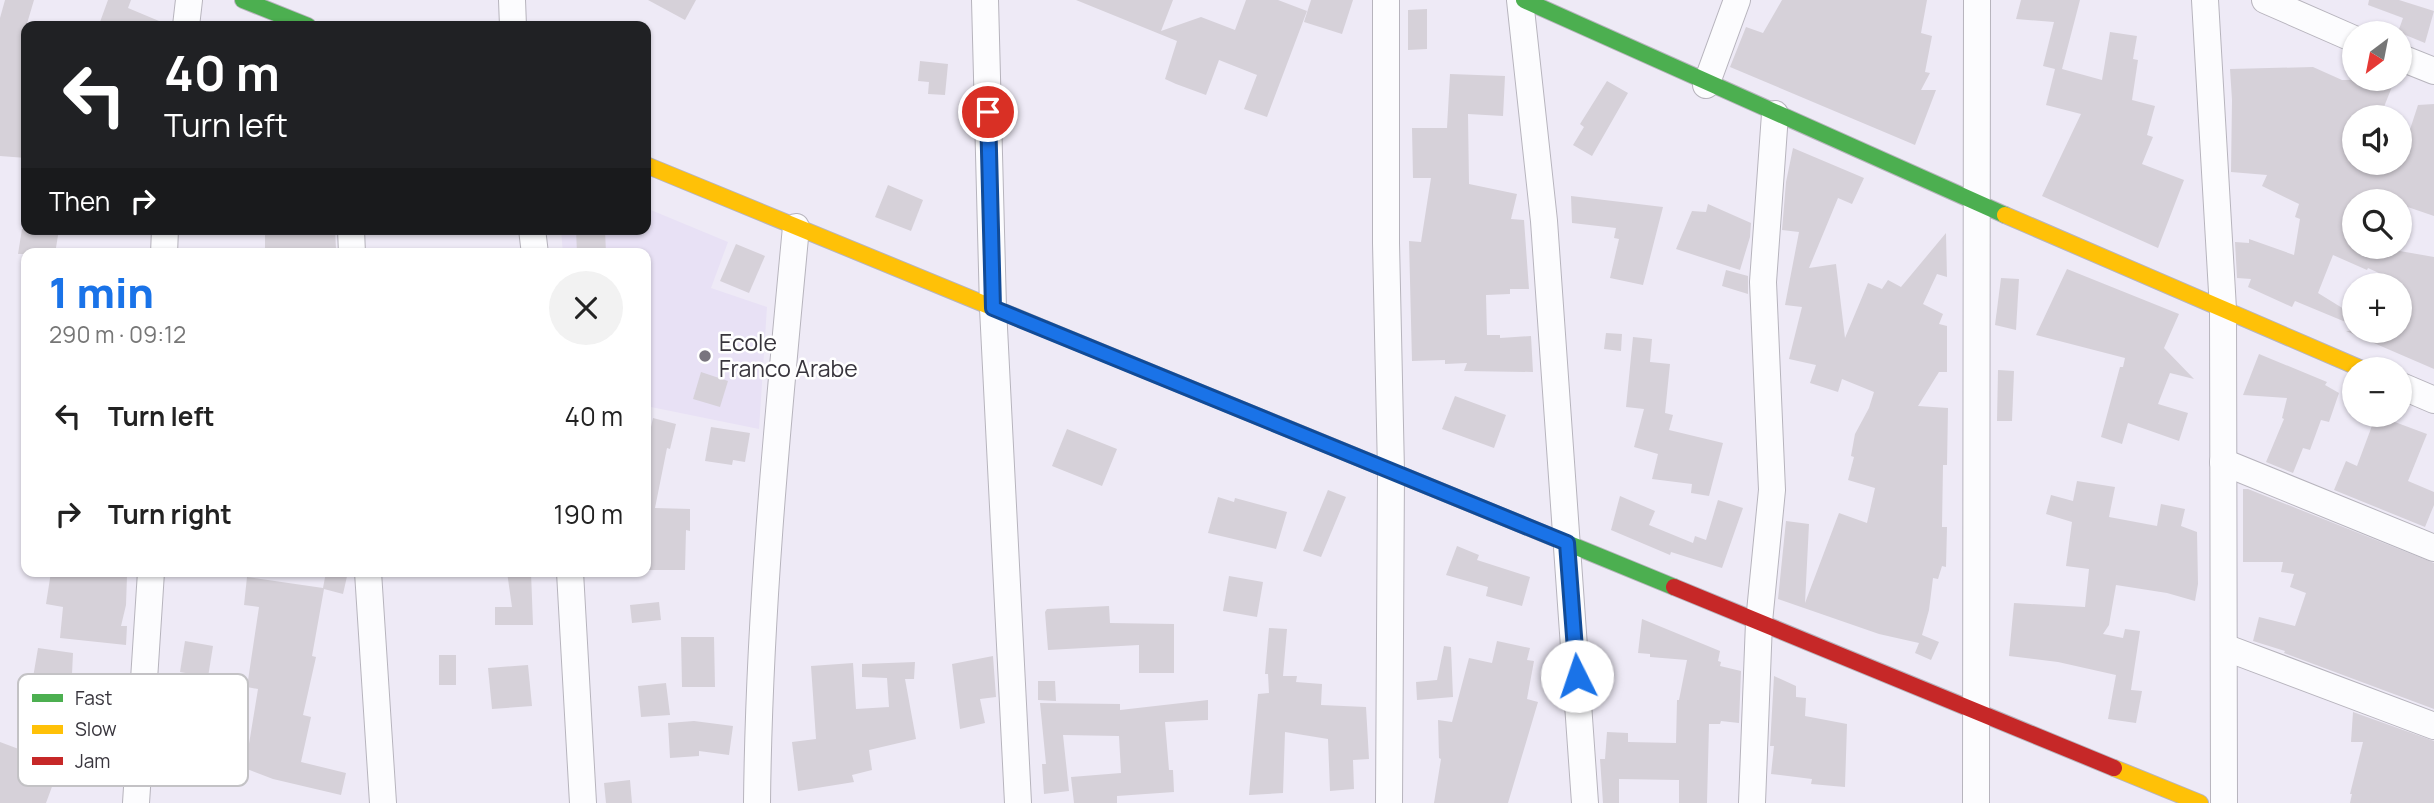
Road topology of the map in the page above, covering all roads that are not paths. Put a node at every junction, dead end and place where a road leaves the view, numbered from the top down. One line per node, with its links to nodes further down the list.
1 (189, 0): 12 (street)
2 (243, 0): 13 (street)
3 (512, 0): 14 (street)
4 (985, 0): 23 (street)
5 (1386, 0): 29 (street)
6 (1522, 0): 18 (street); 30 (street)
7 (1737, 0): 18 (street)
8 (1977, 0): 21 (street)
9 (2205, 0): 24 (street)
10 (2265, 0): 11 (street)
11 (2306, 9): 15 (street)
12 (187, 21)
13 (296, 21)
14 (513, 21)
15 (2342, 31)
16 (2412, 62): 17 (street)
17 (2434, 71)
18 (1706, 85): 19 (street)
19 (1774, 114): 21 (street); 35 (street)
20 (651, 167): 22 (street)
21 (1978, 205): 24 (street); 38 (street)
22 (796, 227): 23 (street); 42 (street)
23 (993, 308): 29 (street); 43 (street)
24 (2223, 309): 25 (street); 28 (street)
25 (2342, 360)
26 (2412, 391): 27 (street)
27 (2434, 400)
28 (2223, 463): 31 (street); 36 (street)
29 (1391, 471): 30 (street); 44 (street)
30 (1567, 543): 35 (street); 45 (street)
31 (2434, 548)
32 (151, 577): 37 (street)
33 (368, 577): 40 (street)
34 (570, 577): 41 (street)
35 (1759, 622): 38 (street); 46 (street)
36 (2224, 647): 39 (street); 49 (street)
37 (144, 674)
38 (1977, 712): 47 (street); 48 (street)
39 (2434, 726)
40 (383, 803)
41 (583, 803)
42 (757, 803)
43 (1018, 803)
44 (1389, 803)
45 (1585, 803)
46 (1752, 803)
47 (1976, 803)
48 (2200, 803)
49 (2224, 803)

